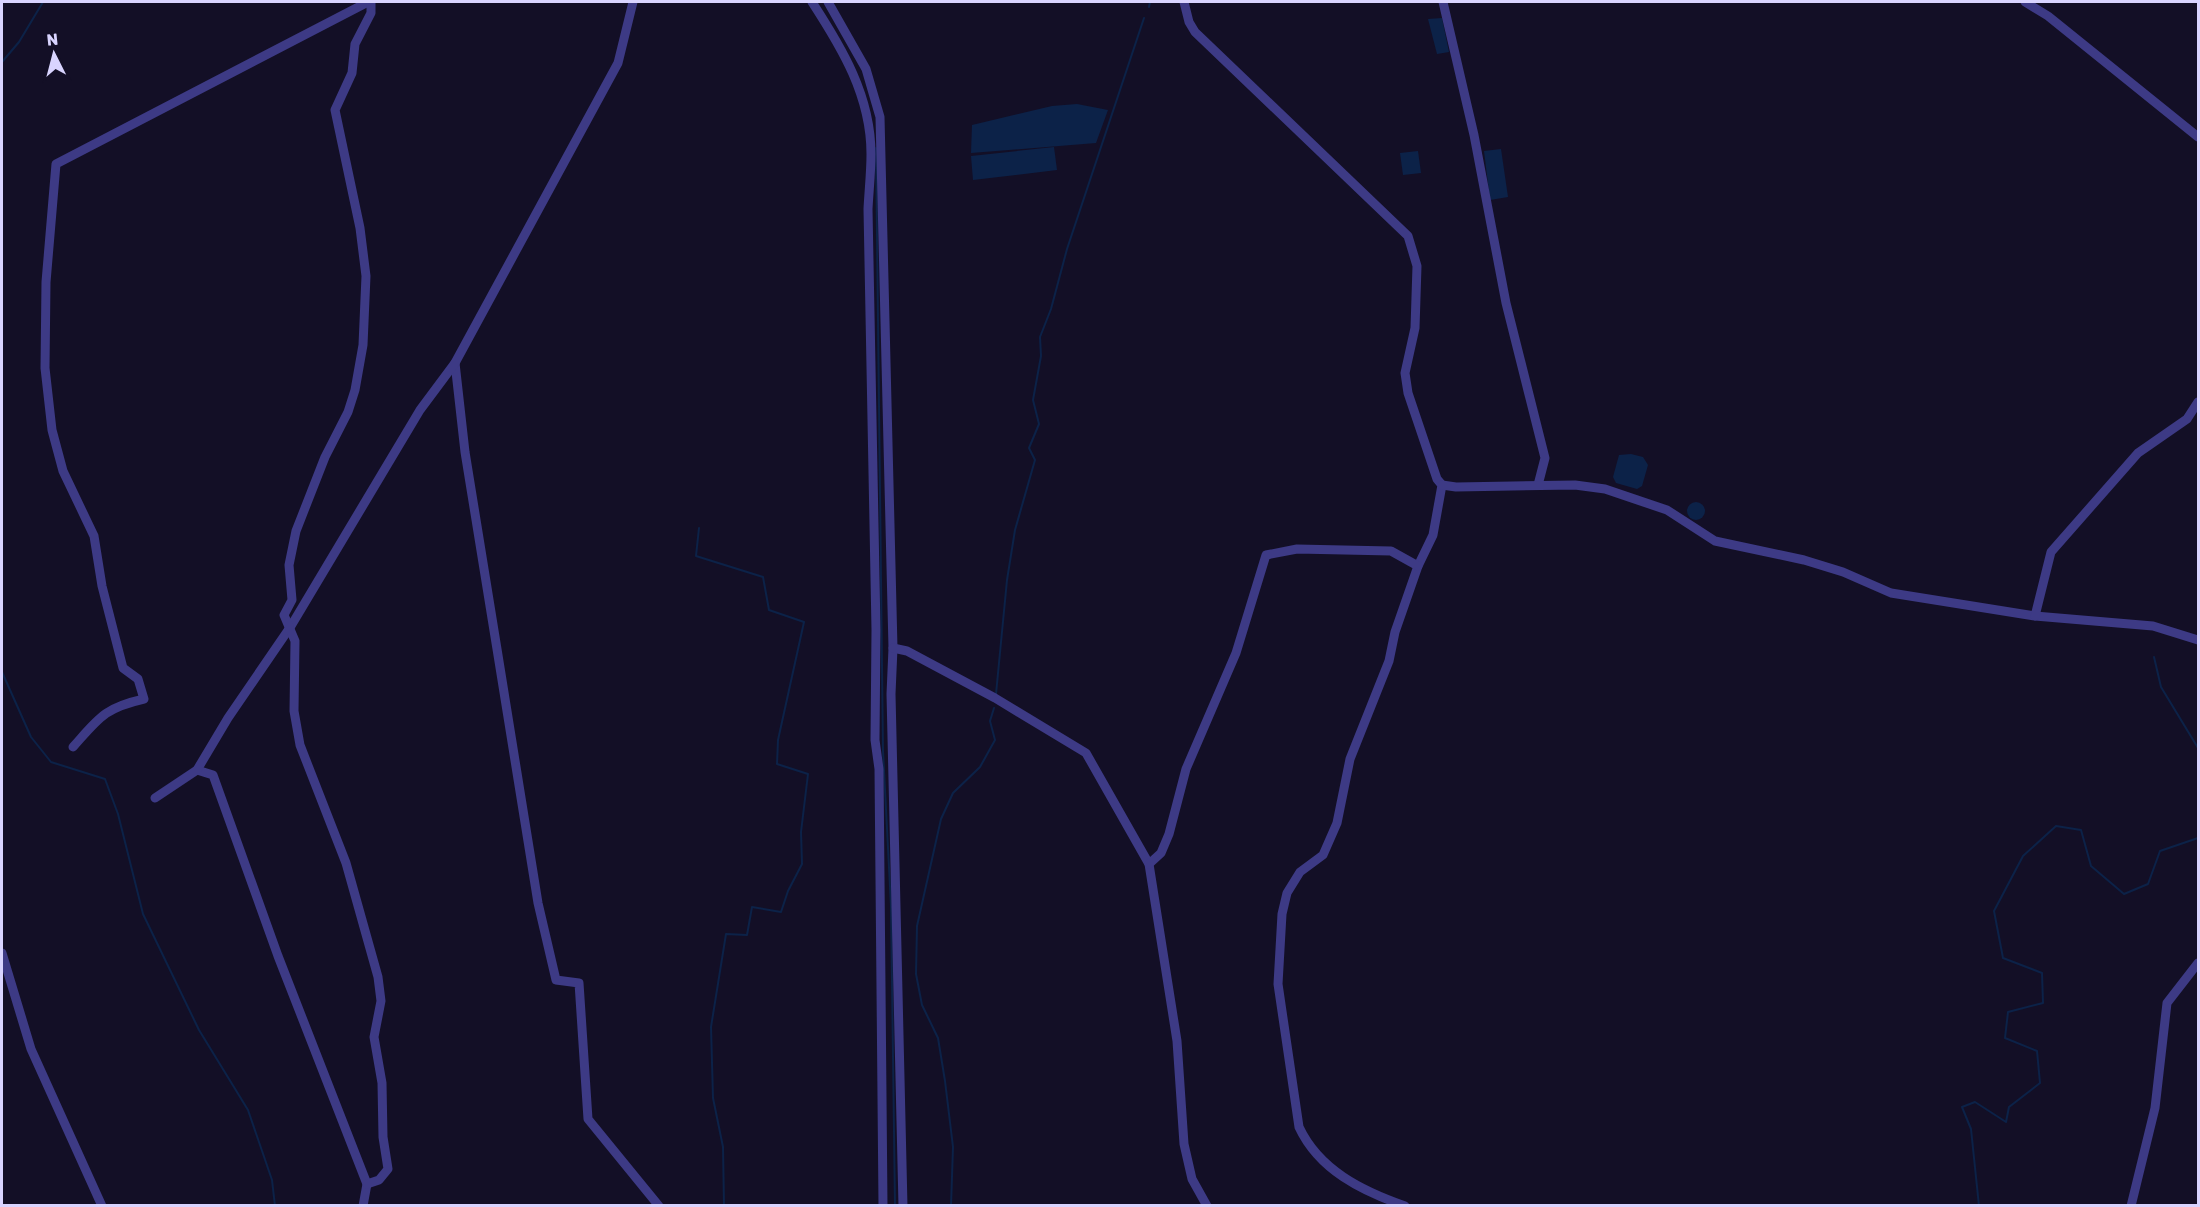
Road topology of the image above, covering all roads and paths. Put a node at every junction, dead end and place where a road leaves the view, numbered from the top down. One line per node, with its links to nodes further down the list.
1 (369, 2): 15 (street); 18 (street)
2 (633, 2): 9 (street)
3 (812, 2): 28 (street)
4 (828, 2): 17 (street)
5 (1185, 2): 11 (street)
6 (1443, 2): 12 (street)
7 (2025, 2): 8 (street)
8 (2199, 137)
9 (455, 363): 15 (street); 27 (street)
10 (2199, 402): 14 (street)
11 (1442, 485): 12 (street); 13 (street)
12 (1538, 486): 14 (street)
13 (1419, 566): 21 (street); 31 (street)
14 (2035, 615): 16 (street)
15 (291, 626): 19 (street); 24 (street)
16 (2199, 640)
17 (893, 648): 21 (street); 29 (street)
18 (73, 747)
19 (197, 770): 20 (street); 24 (street)
20 (155, 798)
21 (1149, 864): 30 (street)
22 (2, 952): 25 (street)
23 (2199, 963): 32 (street)
24 (367, 1184): 26 (street)
25 (102, 1206)
26 (363, 1206)
27 (659, 1206)
28 (883, 1206)
29 (903, 1206)
30 (1207, 1206)
31 (1405, 1206)
32 (2131, 1206)

